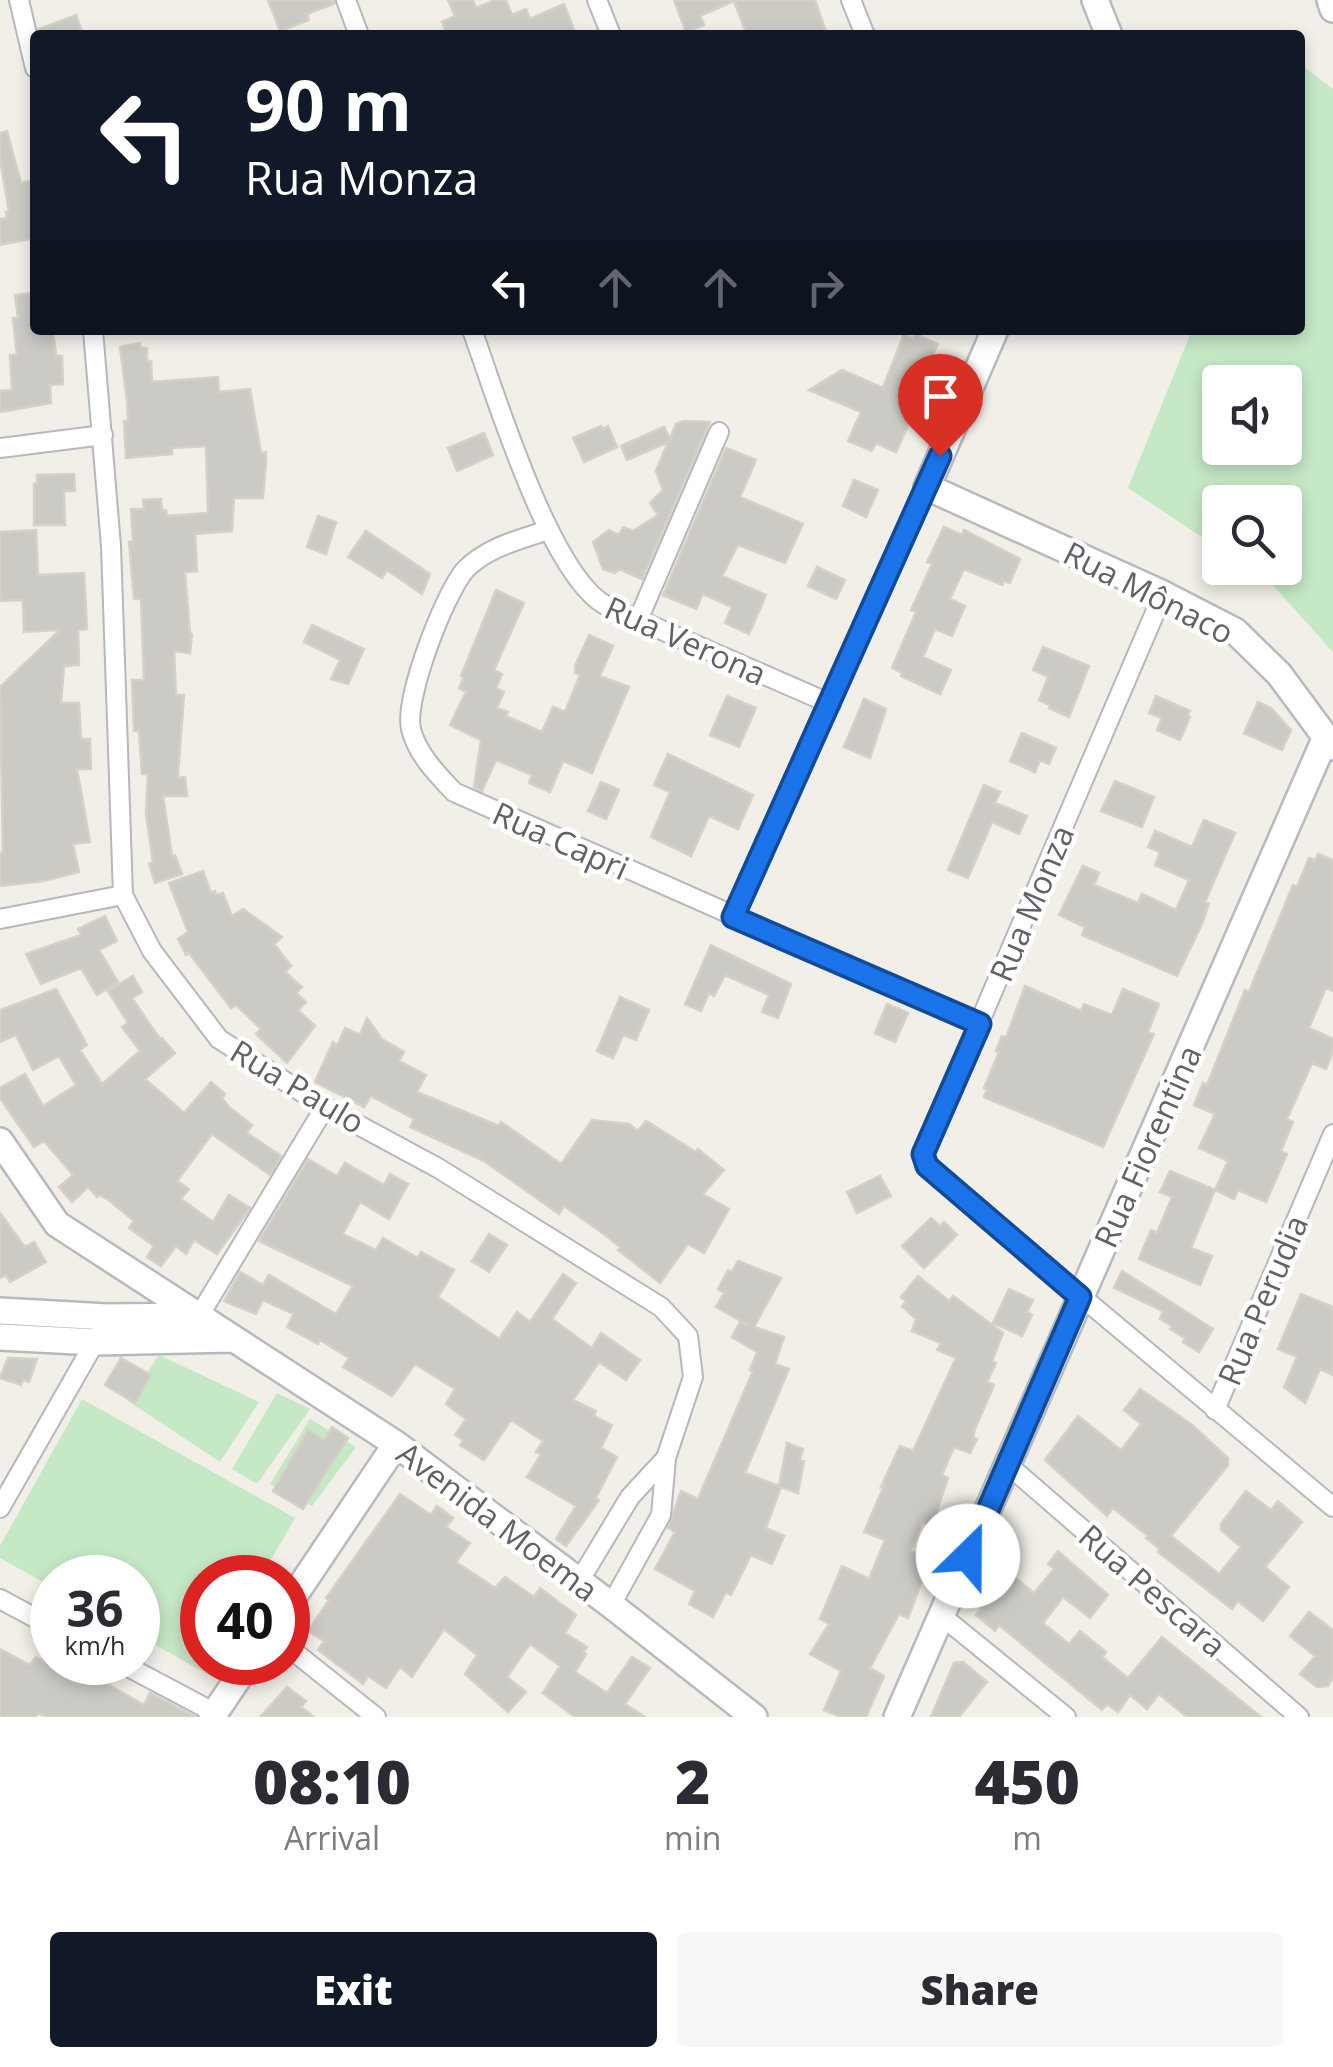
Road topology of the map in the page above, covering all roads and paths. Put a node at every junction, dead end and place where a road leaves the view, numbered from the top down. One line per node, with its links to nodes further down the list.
1 (19, 0): 12 (street)
2 (346, 0): 8 (street)
3 (598, 0): 9 (street)
4 (851, 0): 10 (street)
5 (1095, 0): 11 (street)
6 (1330, 0): 7 (street)
7 (1333, 9)
8 (357, 30)
9 (609, 30)
10 (863, 30)
11 (1106, 30)
12 (30, 47)
13 (93, 335): 17 (street, Rua Paulo)
14 (474, 335): 20 (street, Rua Verona)
15 (993, 335): 19 (street)
16 (718, 432): 22 (street)
17 (102, 435): 18 (street); 25 (street, Rua Paulo)
18 (0, 448)
19 (927, 487): 21 (street, Rua Mônaco); 23 (street)
20 (548, 530): 22 (street, Rua Verona); 26 (street, Rua Capri)
21 (1163, 594): 24 (street, Rua Mônaco); 28 (street, Rua Monza)
22 (638, 620): 23 (street, Rua Verona)
23 (831, 704): 26 (street)
24 (1329, 743): 32 (street, Rua Fiorentina)
25 (123, 895): 27 (street); 29 (street, Rua Paulo)
26 (733, 917): 28 (street, Rua Capri)
27 (0, 919)
28 (980, 1024): 32 (street, Rua Monza)
29 (325, 1107): 34 (street); 41 (street, Rua Paulo)
30 (1333, 1134): 39 (street, Rua Perudia)
31 (0, 1142): 34 (street, Avenida Moema)
32 (1080, 1297): 39 (street, Rua Monza); 42 (street, Rua Fiorentina)
33 (0, 1311): 35 (street)
34 (198, 1316): 35 (street); 37 (street, Avenida Moema)
35 (108, 1317): 38 (street)
36 (0, 1336): 38 (street)
37 (232, 1339): 38 (street); 40 (street, Avenida Moema)
38 (95, 1342): 44 (street)
39 (1215, 1410): 43 (street, Rua Monza)
40 (396, 1444): 45 (street); 46 (street, Avenida Moema)
41 (666, 1458): 46 (street, Rua Paulo); 48 (street, Rua Paulo)
42 (1006, 1464): 50 (street, Rua Fiorentina); 59 (street, Rua Pescara)
43 (1333, 1507)
44 (0, 1508)
45 (310, 1572)
46 (578, 1582): 48 (street, Avenida Moema)
47 (0, 1599): 49 (street)
48 (611, 1605): 56 (street, Avenida Moema)
49 (30, 1615)
50 (943, 1616): 57 (street, Rua Fiorentina); 58 (street)
51 (310, 1665): 55 (street)
52 (160, 1685): 54 (street)
53 (233, 1685): 54 (street)
54 (213, 1715)
55 (376, 1717)
56 (754, 1717)
57 (897, 1717)
58 (1066, 1717)
59 (1298, 1717)

